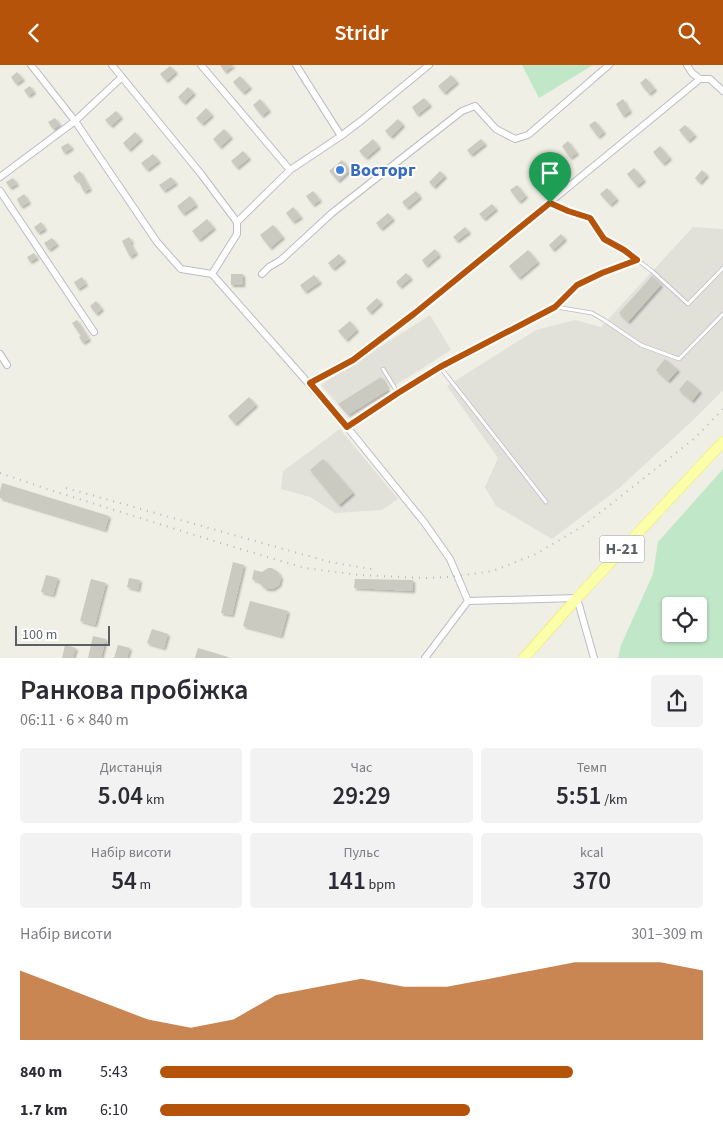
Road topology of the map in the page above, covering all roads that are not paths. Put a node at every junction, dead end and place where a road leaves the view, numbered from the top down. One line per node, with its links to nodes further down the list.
1 (31, 65): 11 (street)
2 (112, 65): 8 (street)
3 (201, 65): 13 (street)
4 (296, 65): 12 (street)
5 (429, 65): 12 (street)
6 (609, 65): 21 (street)
7 (687, 65): 9 (street)
8 (122, 77): 11 (street); 17 (street)
9 (700, 79): 10 (street); 16 (street)
10 (723, 91)
11 (75, 121): 14 (street); 20 (street)
12 (341, 136): 13 (street)
13 (290, 170): 17 (street)
14 (0, 177)
15 (0, 191): 24 (street)
16 (550, 203): 18 (lane); 29 (street)
17 (237, 222): 20 (street)
18 (637, 260): 19 (lane); 22 (lane)
19 (723, 268)
20 (212, 274): 29 (street)
21 (262, 274)
22 (555, 307): 23 (lane); 27 (lane)
23 (723, 314)
24 (94, 332)
25 (0, 354): 26 (street)
26 (7, 365)
27 (440, 367): 30 (lane); 33 (lane)
28 (383, 369): 30 (lane)
29 (310, 383): 31 (street)
30 (398, 393): 31 (lane)
31 (347, 427): 35 (street)
32 (723, 442): 34 (main road, Н-21)
33 (546, 502)
34 (577, 598): 35 (street); 37 (main road, Н-21); 38 (street)
35 (468, 601): 36 (street)
36 (425, 658)
37 (524, 658)
38 (594, 658)

